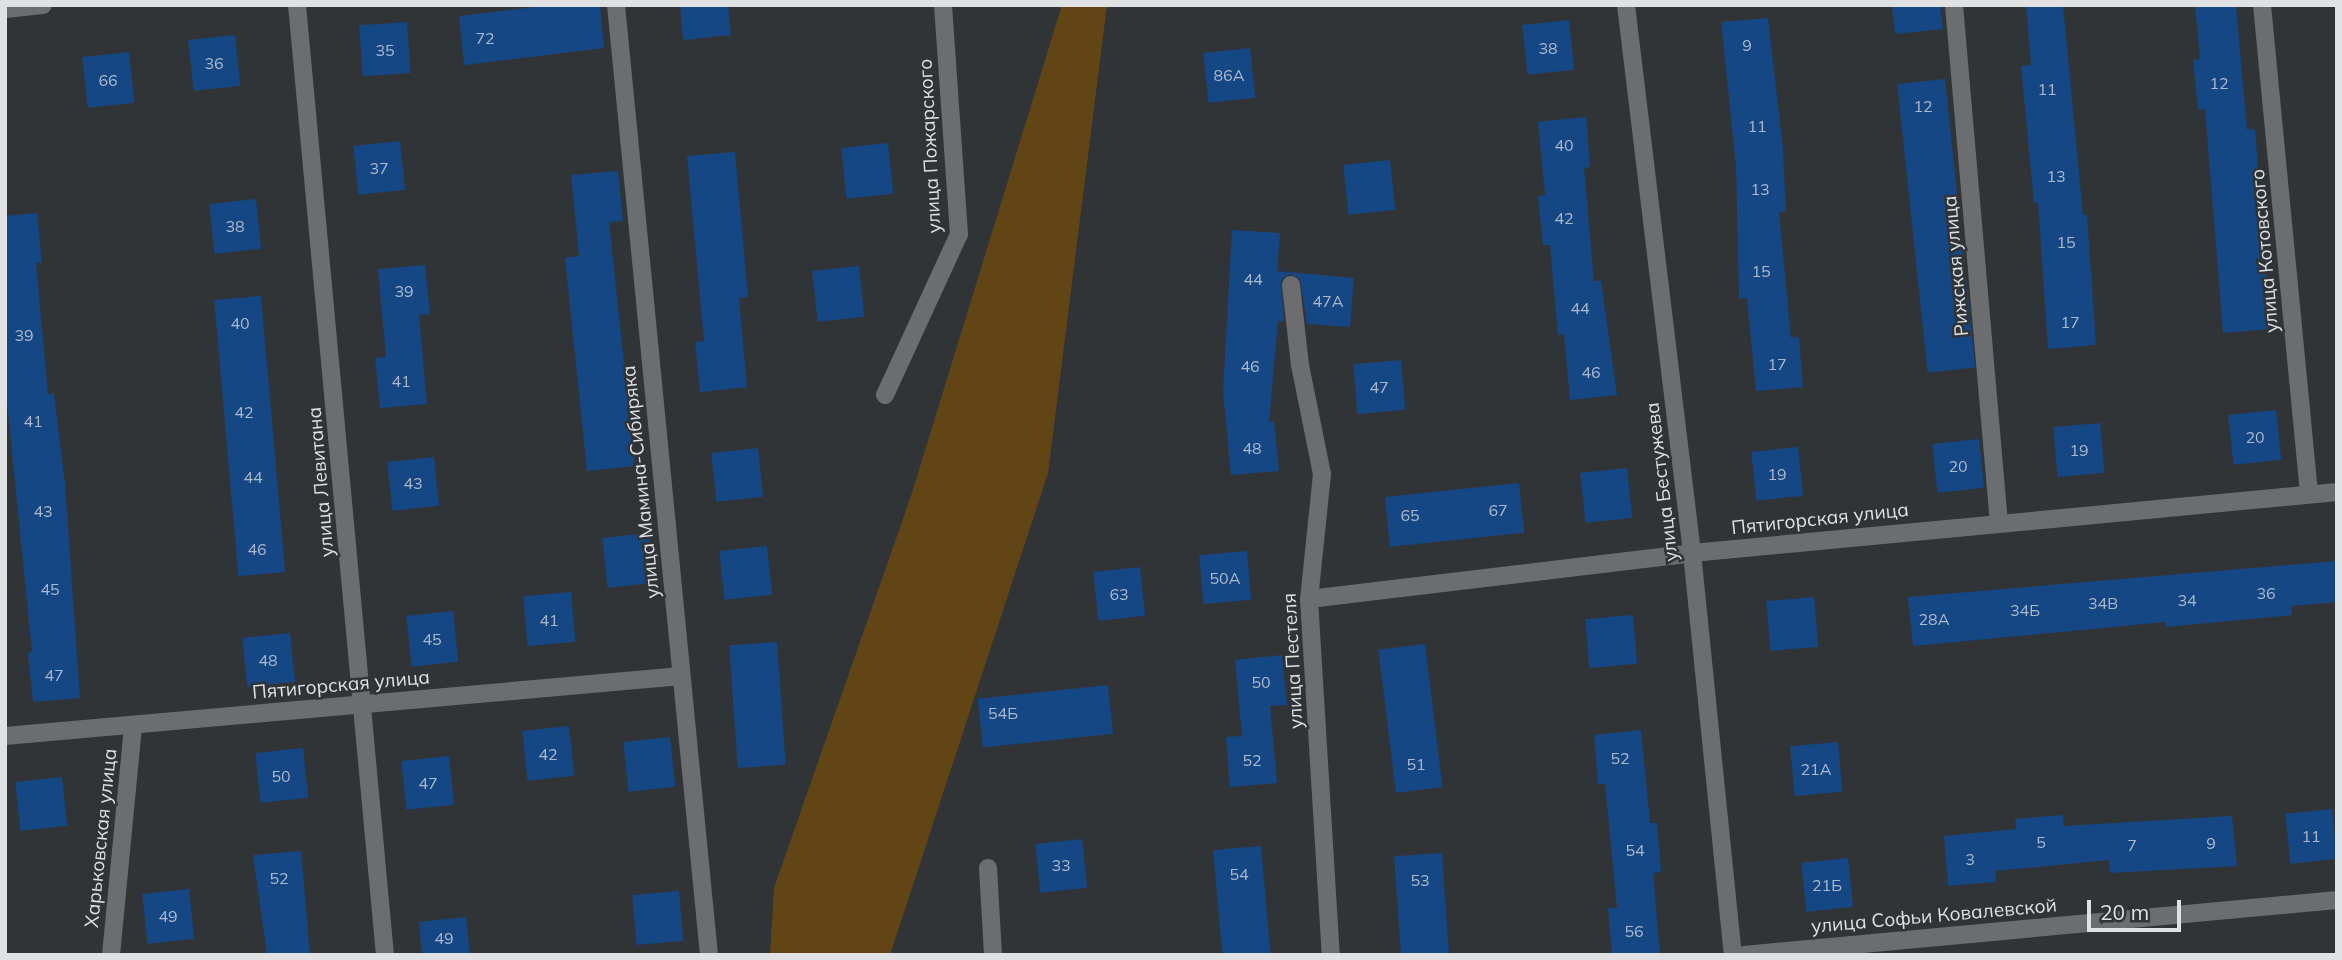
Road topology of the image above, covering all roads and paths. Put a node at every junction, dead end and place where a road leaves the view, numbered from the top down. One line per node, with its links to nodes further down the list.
1 (43, 5): 8 (street)
2 (297, 5): 17 (street, улица Левитана)
3 (616, 5): 16 (street, улица Мамина-Сибиряка)
4 (943, 5): 10 (street, улица Пожарского)
5 (1626, 5): 14 (street, улица Бестужева)
6 (1954, 5): 13 (street, Рижская улица)
7 (2262, 5): 12 (street, улица Котовского)
8 (5, 9)
9 (1291, 285): 15 (street, улица Пестеля)
10 (885, 396)
11 (2337, 492): 12 (street, Пятигорская улица)
12 (2309, 493): 13 (street, Пятигорская улица)
13 (1999, 523): 14 (street, Пятигорская улица)
14 (1692, 552): 15 (street, Пятигорская улица); 27 (street, улица Бестужева)
15 (1309, 598): 26 (street, улица Пестеля)
16 (681, 676): 17 (street, Пятигорская улица); 24 (street, улица Мамина-Сибиряка)
17 (363, 705): 18 (street, Пятигорская улица); 23 (street, улица Левитана)
18 (134, 724): 19 (street, Пятигорская улица); 22 (street, Харьковская улица)
19 (5, 736)
20 (988, 868): 25 (street)
21 (2337, 900): 28 (street, улица Софьи Ковалевской)
22 (111, 955)
23 (385, 955)
24 (709, 955)
25 (993, 955)
26 (1331, 955)
27 (1733, 955)
28 (1744, 955)

